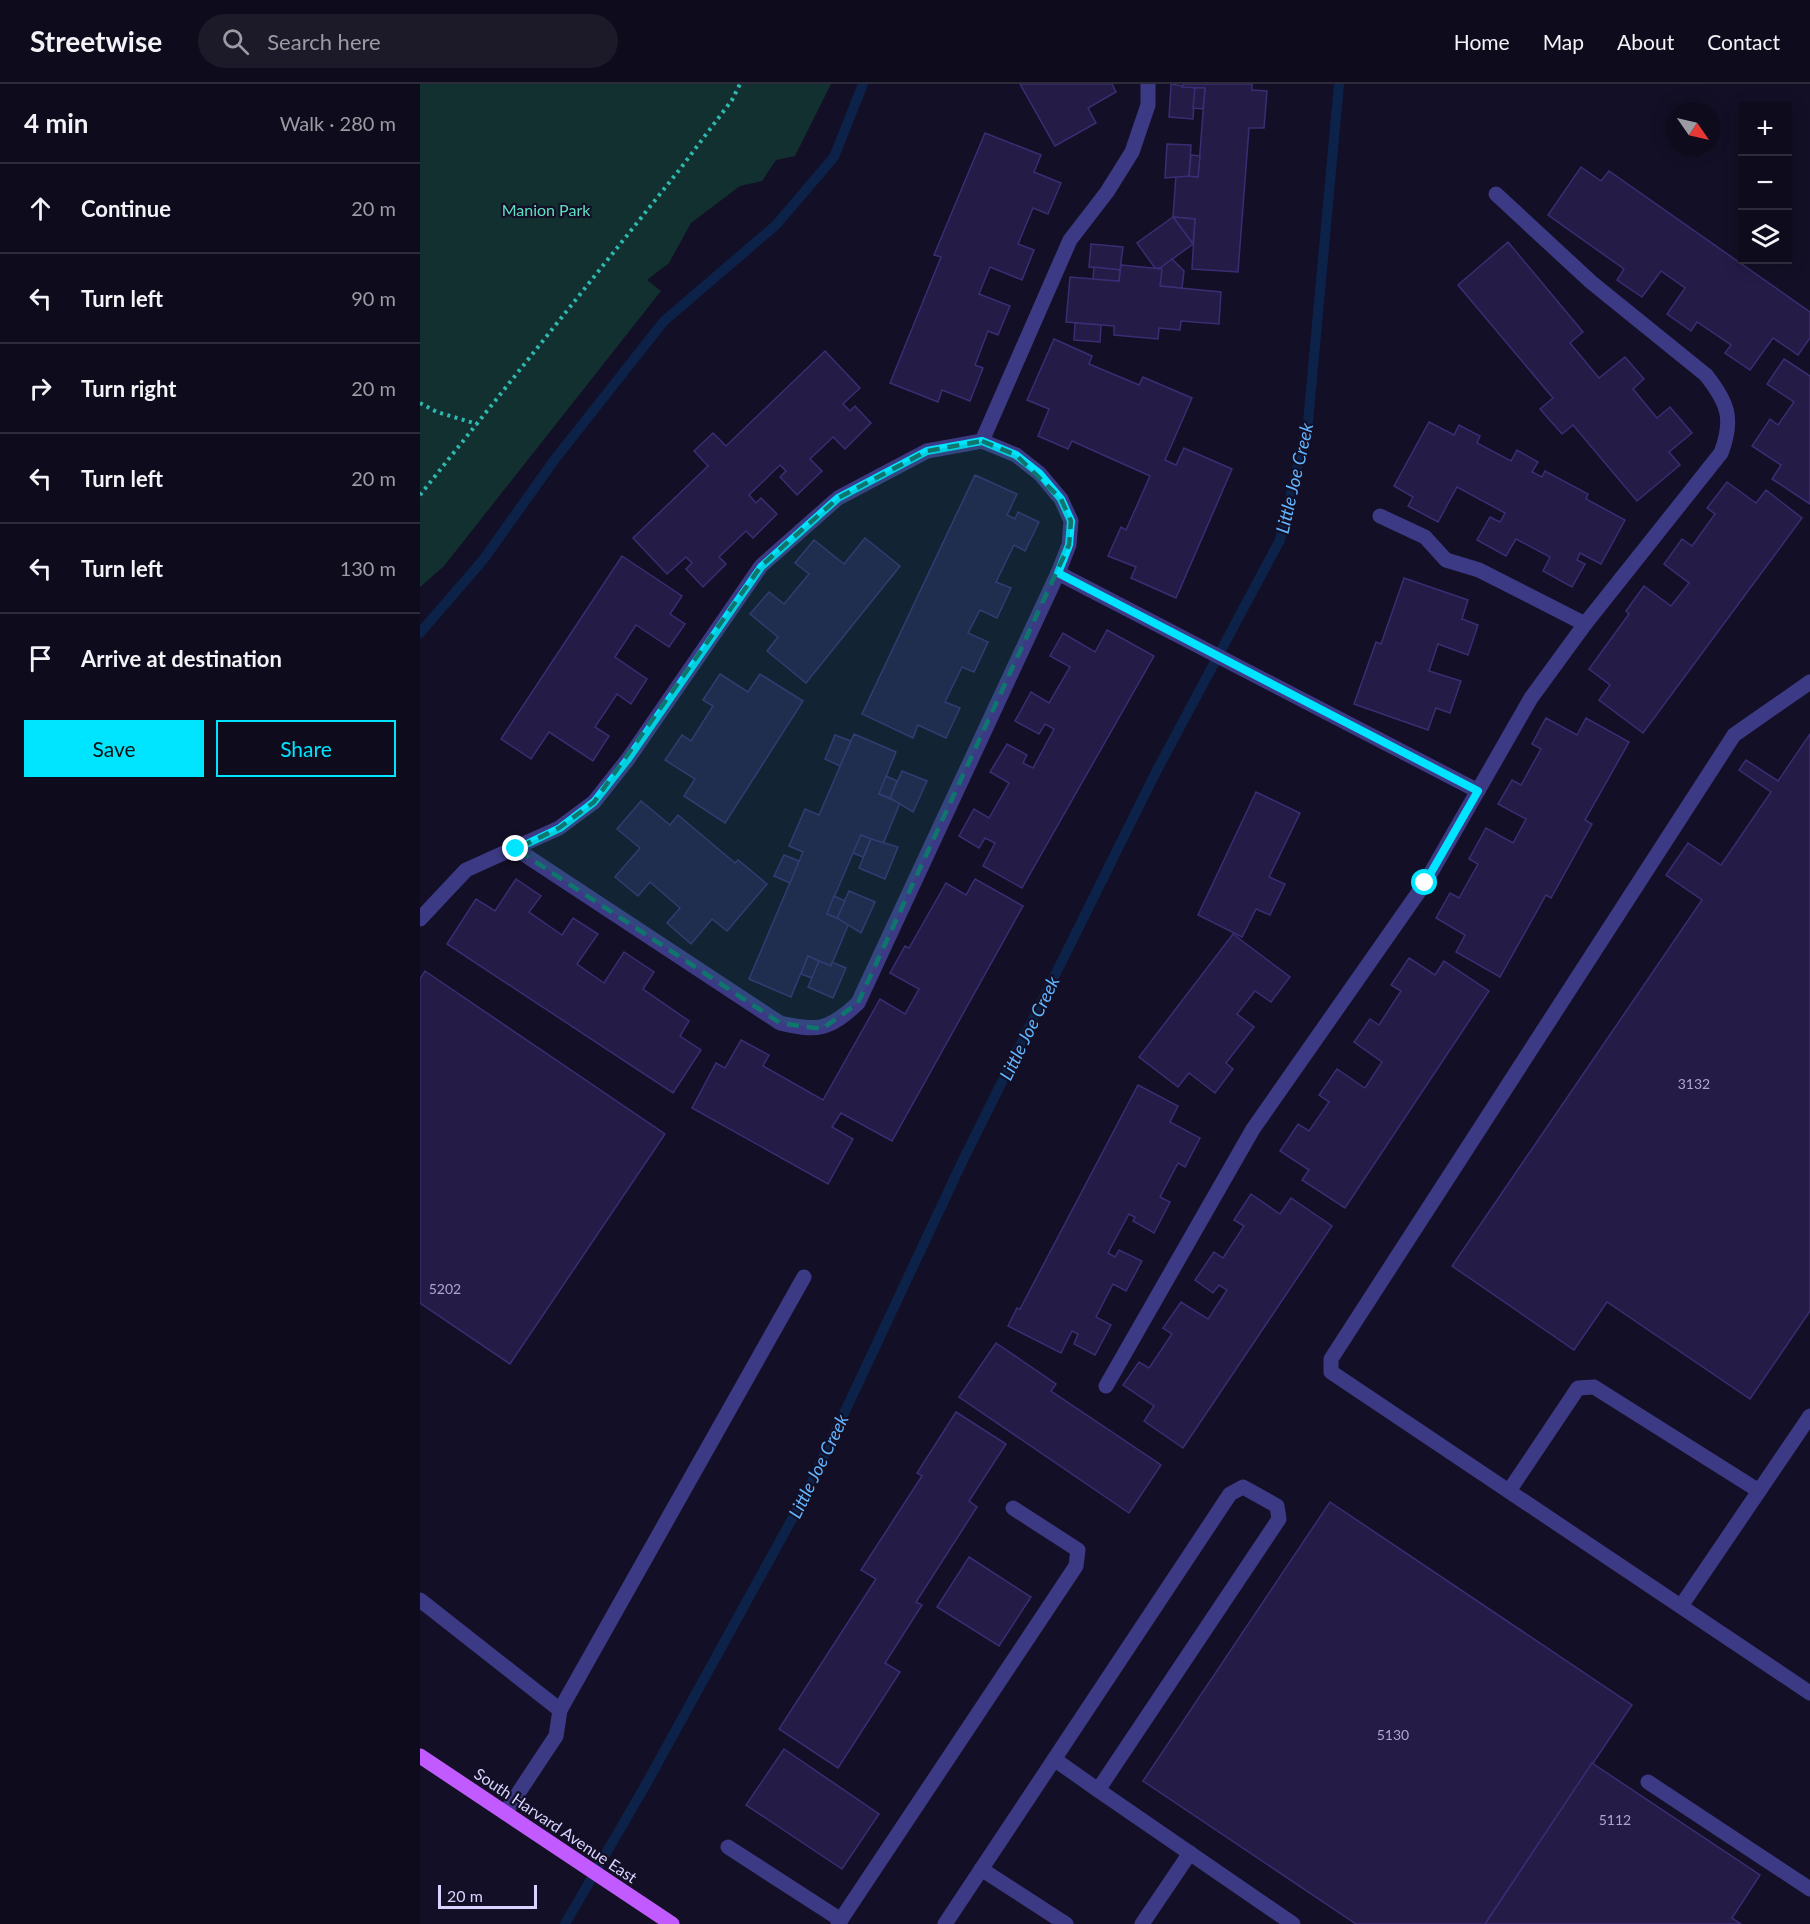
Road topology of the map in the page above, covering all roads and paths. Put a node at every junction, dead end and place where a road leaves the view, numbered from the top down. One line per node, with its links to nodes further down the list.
1 (740, 84): 5 (path)
2 (1148, 84): 6 (street)
3 (1496, 194): 10 (street)
4 (420, 403): 5 (path)
5 (477, 424): 7 (path)
6 (982, 441): 9 (street); 13 (street)
7 (420, 495)
8 (1380, 516): 10 (street)
9 (1058, 573): 12 (street); 13 (street)
10 (1585, 624): 12 (street)
11 (1810, 682): 19 (street)
12 (1478, 791): 16 (street)
13 (516, 849): 14 (street)
14 (420, 919)
15 (804, 1277): 25 (street)
16 (1106, 1386)
17 (1810, 1416): 18 (street)
18 (1805, 1432): 20 (street)
19 (1509, 1491): 20 (street); 23 (street)
20 (1759, 1491): 23 (street)
21 (1013, 1508): 35 (street)
22 (420, 1600): 25 (street)
23 (1681, 1606): 24 (street)
24 (1810, 1693)
25 (560, 1710): 30 (street)
26 (420, 1756): 30 (main road, South Harvard Avenue East)
27 (1054, 1759): 29 (street); 29 (street); 33 (street)
28 (1648, 1782): 34 (street)
29 (1098, 1790): 32 (street)
30 (505, 1813): 36 (main road, South Harvard Avenue East)
31 (728, 1847): 35 (street)
32 (1190, 1853): 39 (street); 40 (street)
33 (981, 1869): 37 (street); 38 (street)
34 (1810, 1889)
35 (839, 1922)
36 (672, 1924)
37 (945, 1924)
38 (1066, 1924)
39 (1142, 1924)
40 (1293, 1924)

